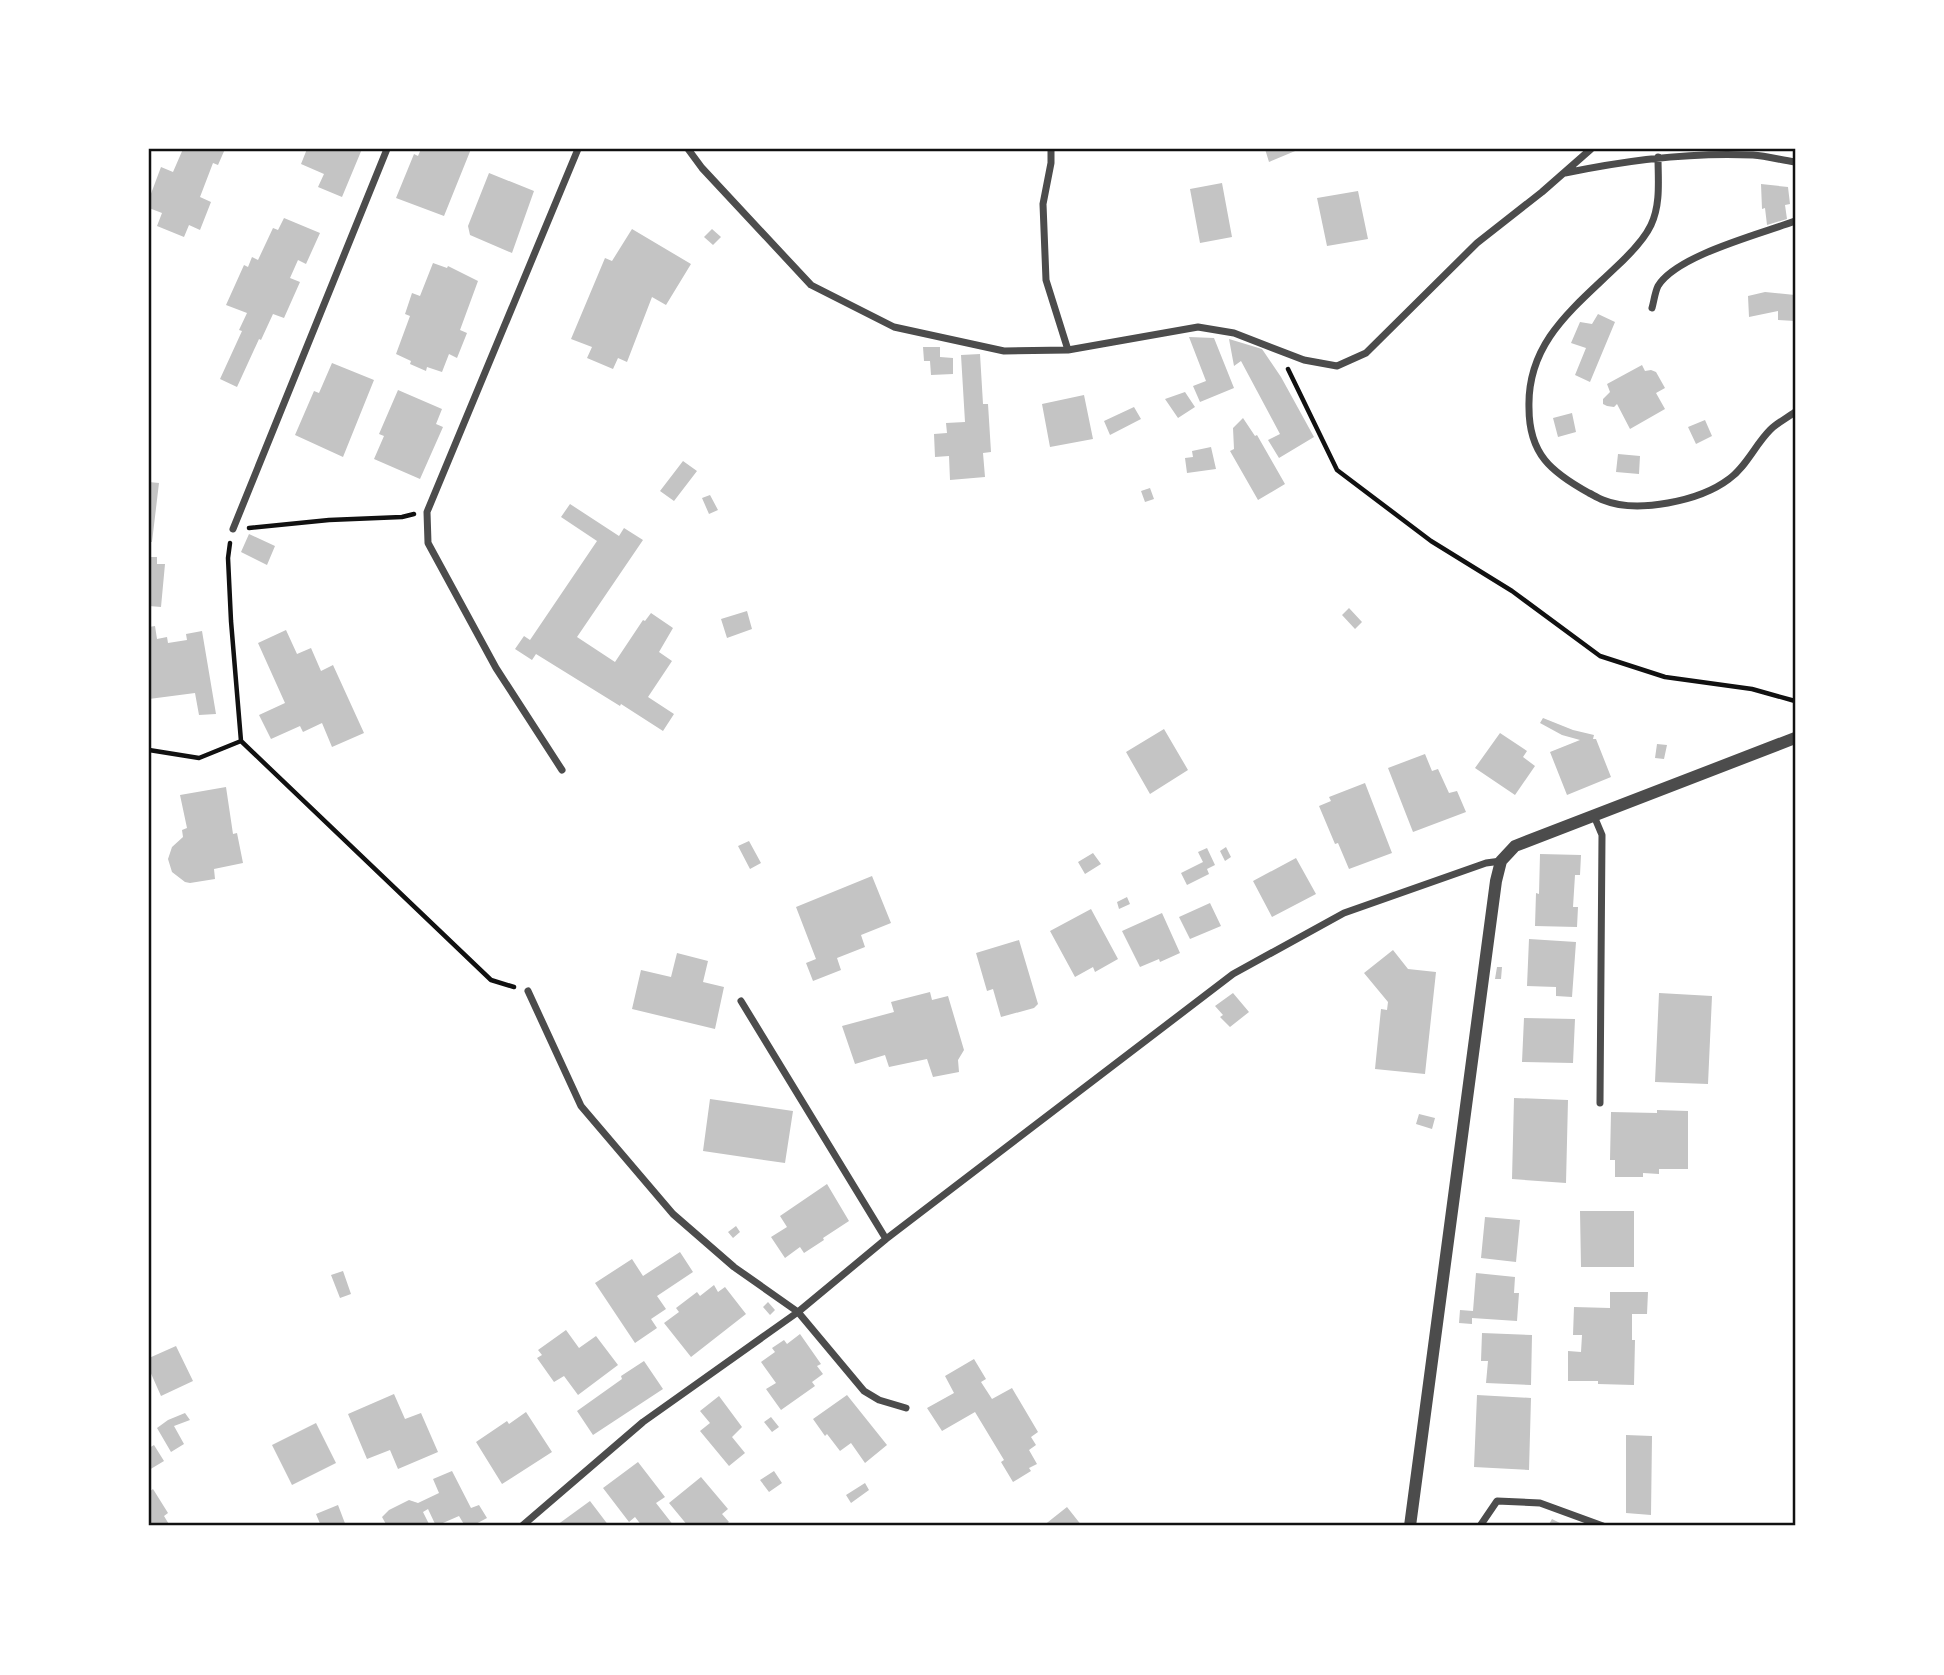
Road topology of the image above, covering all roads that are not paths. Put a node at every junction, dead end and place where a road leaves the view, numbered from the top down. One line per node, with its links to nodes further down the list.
1 (387, 149): 13 (street)
2 (578, 149): 15 (street)
3 (688, 149): 11 (street)
4 (1052, 149): 11 (street)
5 (1591, 149): 8 (street)
6 (1658, 157): 7 (street); 8 (street); 12 (street)
7 (1795, 162)
8 (1564, 173): 11 (street)
9 (1795, 222): 10 (street)
10 (1653, 307)
11 (1068, 350)
12 (1795, 412)
13 (233, 530)
14 (1795, 738): 16 (street)
15 (562, 771)
16 (1594, 816): 17 (street); 20 (street)
17 (1502, 861): 21 (street); 25 (street)
18 (528, 991): 22 (street)
19 (741, 1001): 21 (street)
20 (1600, 1103)
21 (886, 1239): 22 (street)
22 (797, 1312): 23 (street); 24 (street)
23 (906, 1408)
24 (522, 1526)
25 (1410, 1526)
26 (1480, 1526): 27 (street)
27 (1603, 1526)

